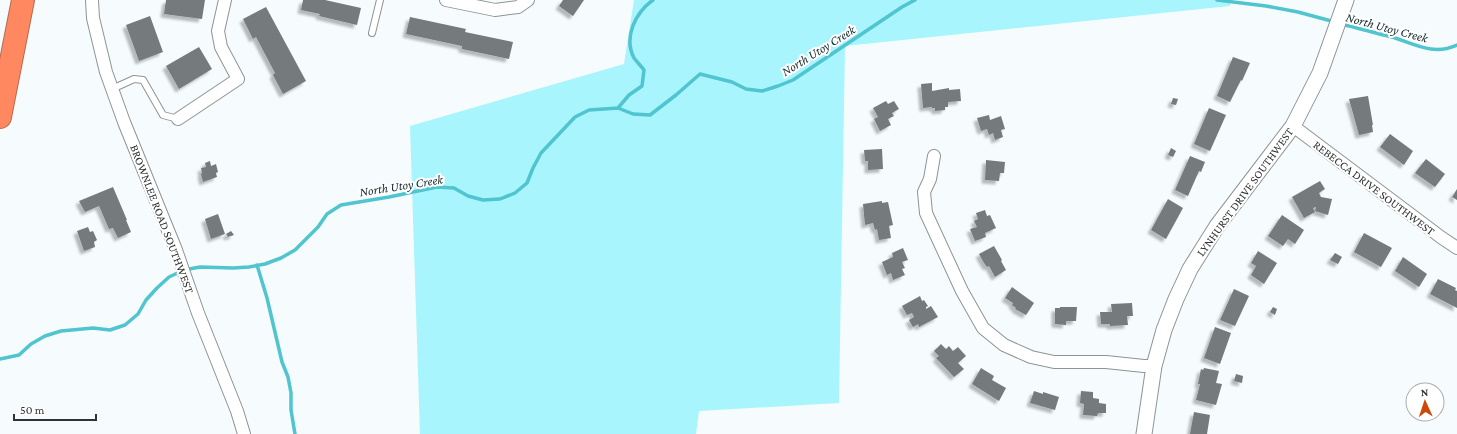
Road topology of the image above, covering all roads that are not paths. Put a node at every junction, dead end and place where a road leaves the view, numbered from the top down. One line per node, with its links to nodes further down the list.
1 (23, 0): 10 (highway)
2 (92, 0): 9 (street, BROWNLEE ROAD SOUTHWEST)
3 (225, 0): 11 (street)
4 (380, 0): 8 (lane)
5 (446, 0): 6 (street)
6 (528, 0)
7 (1346, 0): 12 (street, LYNHURST DRIVE SOUTHWEST)
8 (372, 33)
9 (112, 89): 11 (lane); 16 (street, BROWNLEE ROAD SOUTHWEST)
10 (0, 117)
11 (178, 119)
12 (1292, 126): 14 (street, REBECCA DRIVE SOUTHWEST); 15 (street, LYNHURST DRIVE SOUTHWEST)
13 (934, 156): 15 (street)
14 (1457, 248)
15 (1154, 366): 17 (street, LYNHURST DRIVE SOUTHWEST)
16 (244, 434)
17 (1144, 434)

